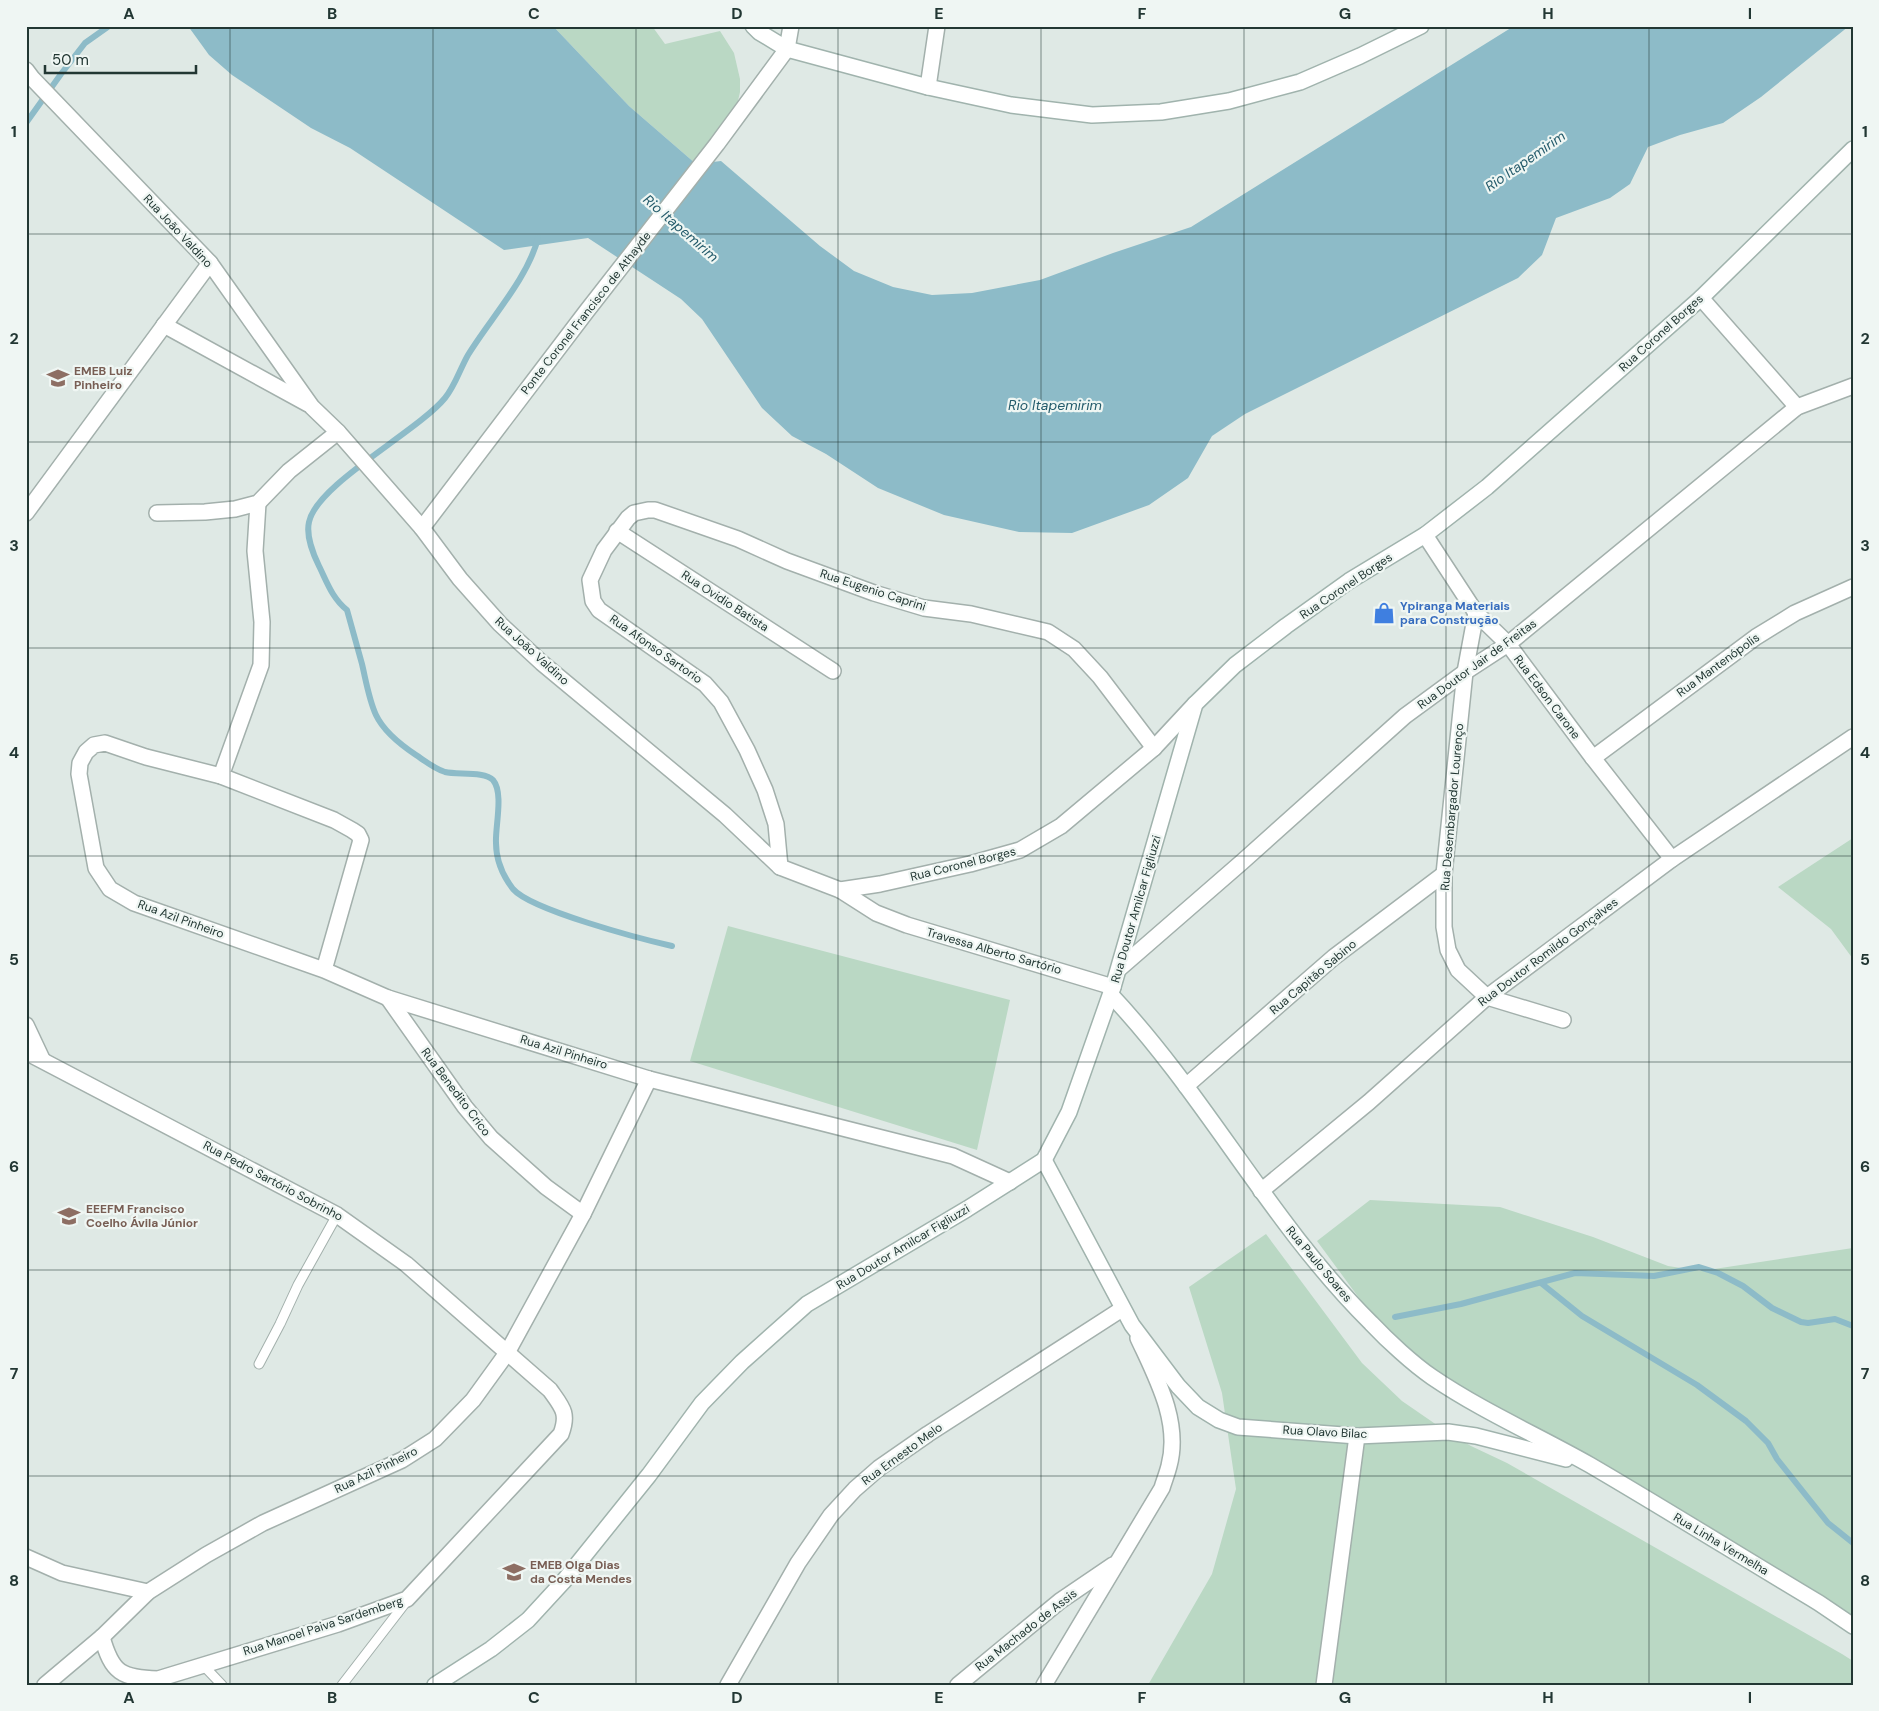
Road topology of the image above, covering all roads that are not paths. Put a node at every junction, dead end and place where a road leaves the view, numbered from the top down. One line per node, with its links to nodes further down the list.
1 (752, 26): 5 (street)
2 (791, 26): 5 (street)
3 (937, 26): 7 (street)
4 (1421, 26): 7 (street)
5 (787, 49): 7 (street); 19 (street, Ponte Coronel Francisco de Athayde)
6 (26, 70): 9 (street, Rua João Valdino)
7 (928, 87)
8 (1853, 149): 10 (street, Rua Coronel Borges)
9 (210, 263): 11 (street); 13 (street, Rua João Valdino)
10 (1701, 298): 14 (street); 21 (street, Rua Coronel Borges)
11 (164, 325): 13 (street, Rua João Valdino); 17 (street)
12 (1853, 386): 14 (street, Rua Doutor Jair de Freitas)
13 (312, 407): 15 (street, Rua João Valdino)
14 (1797, 407): 24 (street, Rua Doutor Jair de Freitas)
15 (338, 432): 16 (street); 19 (street, Rua João Valdino)
16 (258, 503): 18 (street); 31 (street)
17 (26, 513)
18 (157, 513)
19 (422, 528): 33 (street, Rua João Valdino)
20 (618, 531): 25 (street, Rua Ovidio Batista); 29 (street, Rua Eugenio Caprini); 33 (street, Rua Afonso Sartorio)
21 (1425, 534): 23 (street, Rua Edson Carone); 27 (street, Rua Coronel Borges)
22 (1853, 587): 30 (street, Rua Mantenópolis)
23 (1476, 613): 24 (street, Rua Edson Carone); 26 (street, Rua Desembargador Lourenço)
24 (1508, 644): 26 (street, Rua Doutor Jair de Freitas); 30 (street, Rua Edson Carone)
25 (834, 671)
26 (1465, 672): 34 (street, Rua Desembargador Lourenço); 36 (street, Rua Doutor Jair de Freitas)
27 (1195, 704): 29 (street, Rua Coronel Borges); 36 (street, Rua Doutor Amilcar Figliuzzi)
28 (1853, 738): 32 (street, Rua Doutor Romildo Gonçalves)
29 (1154, 748): 35 (street, Rua Coronel Borges)
30 (1592, 758): 32 (street, Rua Edson Carone)
31 (221, 776): 37 (street, Rua Azil Pinheiro); 37 (street, Rua Azil Pinheiro)
32 (1672, 859): 39 (street, Rua Doutor Romildo Gonçalves)
33 (780, 867): 35 (street, Rua Coronel Borges)
34 (1444, 874): 39 (street, Rua Desembargador Lourenço); 46 (street, Rua Capitão Sabino)
35 (840, 890): 38 (street, Travessa Alberto Sartório)
36 (1120, 968): 38 (street, Rua Doutor Amilcar Figliuzzi)
37 (324, 970): 40 (street, Rua Azil Pinheiro)
38 (1112, 992): 46 (street, Rua Paulo Soares); 47 (street, Rua Doutor Amilcar Figliuzzi)
39 (1487, 997): 41 (street, Rua Desembargador Lourenço); 49 (street, Rua Doutor Romildo Gonçalves)
40 (388, 998): 45 (street, Rua Azil Pinheiro); 50 (street, Rua Benedito Crico)
41 (1563, 1020)
42 (26, 1025): 44 (street)
43 (26, 1052): 44 (street, Rua Pedro Sartório Sobrinho)
44 (42, 1059): 51 (street, Rua Pedro Sartório Sobrinho)
45 (649, 1078): 48 (street, Rua Azil Pinheiro); 50 (street, Rua Azil Pinheiro)
46 (1186, 1086): 49 (street, Rua Paulo Soares)
47 (1044, 1160): 48 (street, Rua Doutor Amilcar Figliuzzi); 52 (street, Rua Olavo Bilac)
48 (1010, 1182): 69 (street, Rua Doutor Amilcar Figliuzzi)
49 (1261, 1191): 58 (street, Rua Paulo Soares)
50 (583, 1214): 54 (street, Rua Azil Pinheiro)
51 (337, 1215): 54 (street, Rua Pedro Sartório Sobrinho); 55 (lane)
52 (1122, 1309): 53 (street, Rua Olavo Bilac); 70 (street, Rua Ernesto Melo)
53 (1132, 1325): 57 (street, Rua Olavo Bilac); 60 (street, Rua Olavo Bilac)
54 (507, 1353): 56 (street, Rua Pedro Sartório Sobrinho); 61 (street, Rua Azil Pinheiro)
55 (259, 1364)
56 (562, 1406): 62 (street, Rua Manoel Paiva Sardemberg)
57 (1356, 1436): 58 (street, Rua Olavo Bilac); 73 (street)
58 (1589, 1465): 63 (street, Rua Linha Vermelha)
59 (26, 1557): 61 (street)
60 (1120, 1559): 71 (street, Rua Machado de Assis); 72 (street, Rua Olavo Bilac)
61 (148, 1592): 64 (street, Rua Azil Pinheiro)
62 (408, 1600): 65 (street, Rua Manoel Paiva Sardemberg); 68 (lane)
63 (1853, 1626)
64 (102, 1637): 65 (street, Rua Manoel Paiva Sardemberg); 66 (street, Rua Azil Pinheiro)
65 (203, 1665): 67 (lane)
66 (44, 1685)
67 (222, 1685)
68 (342, 1685)
69 (435, 1685)
70 (728, 1685)
71 (958, 1685)
72 (1044, 1685)
73 (1324, 1685)

